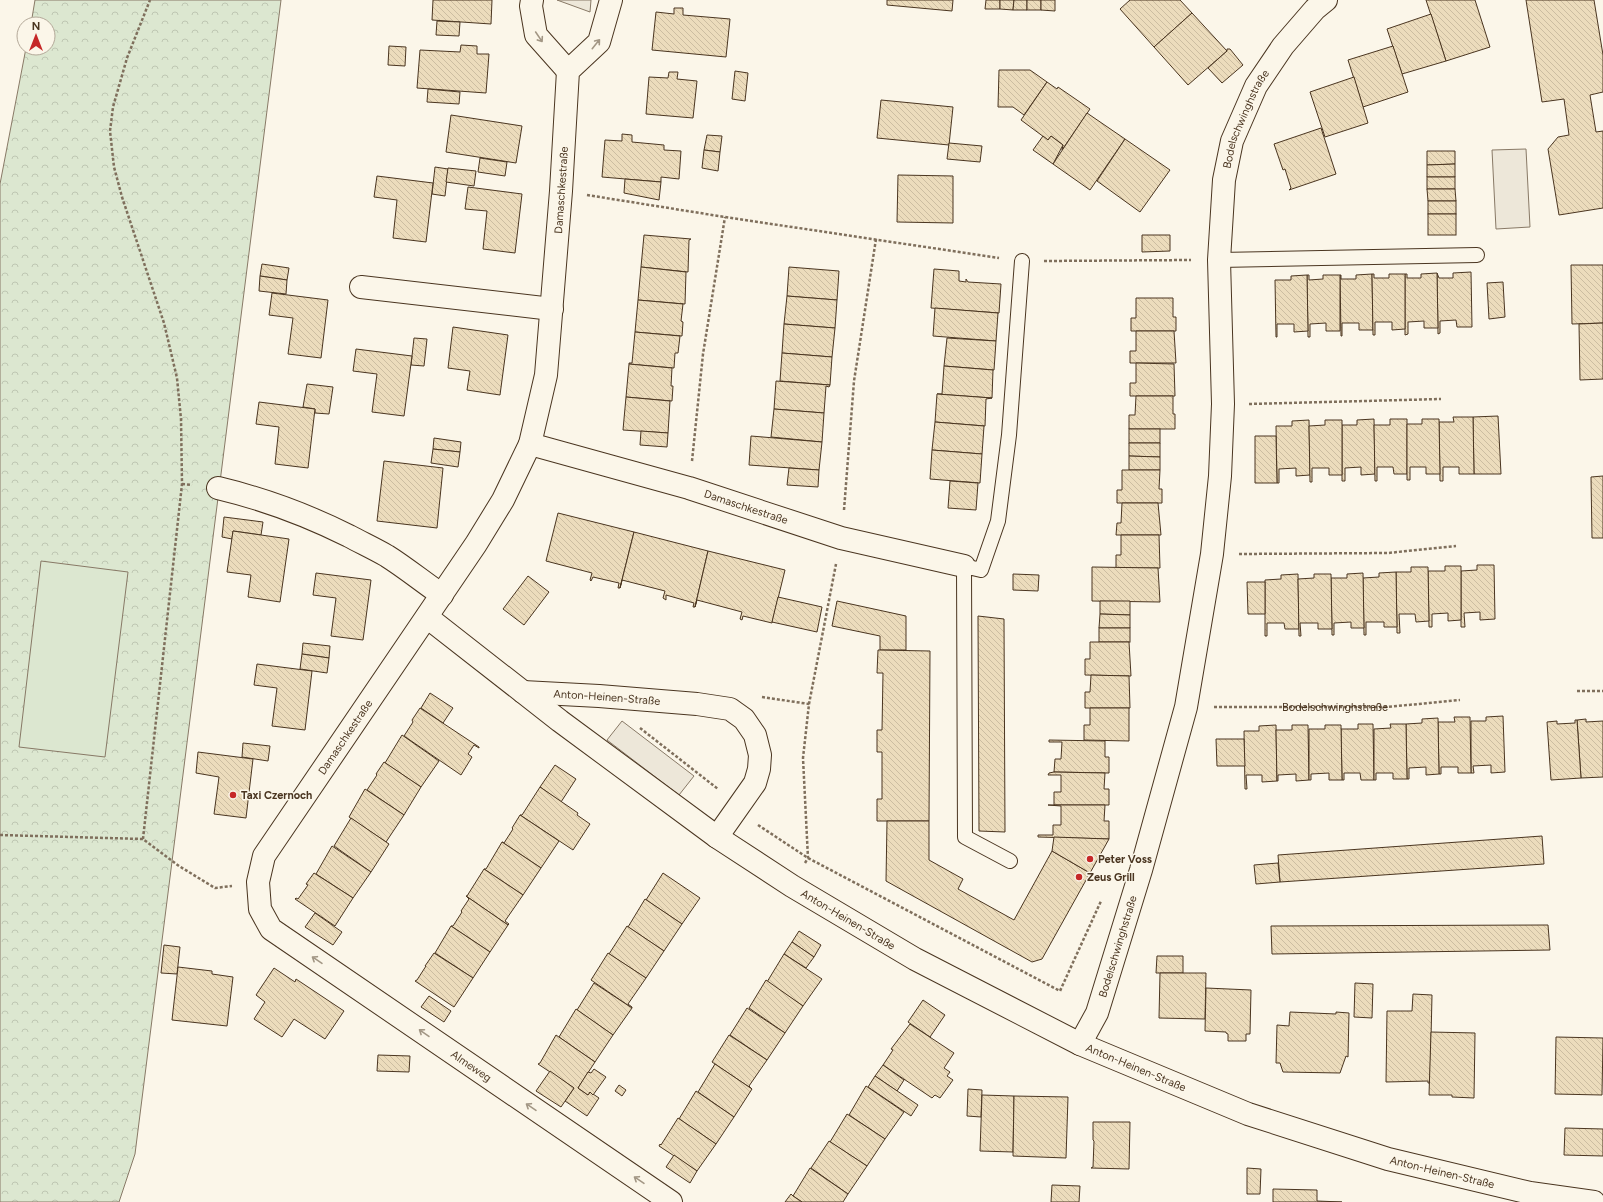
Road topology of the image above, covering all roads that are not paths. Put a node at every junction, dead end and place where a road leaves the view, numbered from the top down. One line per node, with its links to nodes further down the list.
1 (532, 0): 4 (street, one-way to 4)
2 (611, 0): 4 (street, one-way to 2)
3 (1326, 0): 6 (street, Bodelschwinghstraße)
4 (568, 71): 9 (street, Damaschkestraße)
5 (1477, 255): 6 (lane)
6 (1219, 260): 19 (street, Bodelschwinghstraße)
7 (1022, 261): 12 (lane)
8 (361, 287): 9 (street)
9 (552, 309): 10 (street, Damaschkestraße)
10 (530, 444): 12 (street, Damaschkestraße); 13 (street, Damaschkestraße)
11 (218, 488): 13 (street)
12 (964, 566): 17 (lane)
13 (442, 595): 14 (street, Damaschkestraße)
14 (427, 616): 15 (street, Anton-Heinen-Straße); 18 (street, Damaschkestraße)
15 (524, 692): 16 (street, Anton-Heinen-Straße); 16 (street, Anton-Heinen-Straße)
16 (718, 837): 19 (street, Anton-Heinen-Straße)
17 (1010, 861)
18 (271, 929): 20 (street, Almeweg, one-way to 18)
19 (1080, 1044): 21 (street, Anton-Heinen-Straße)
20 (671, 1202)
21 (1594, 1202)

